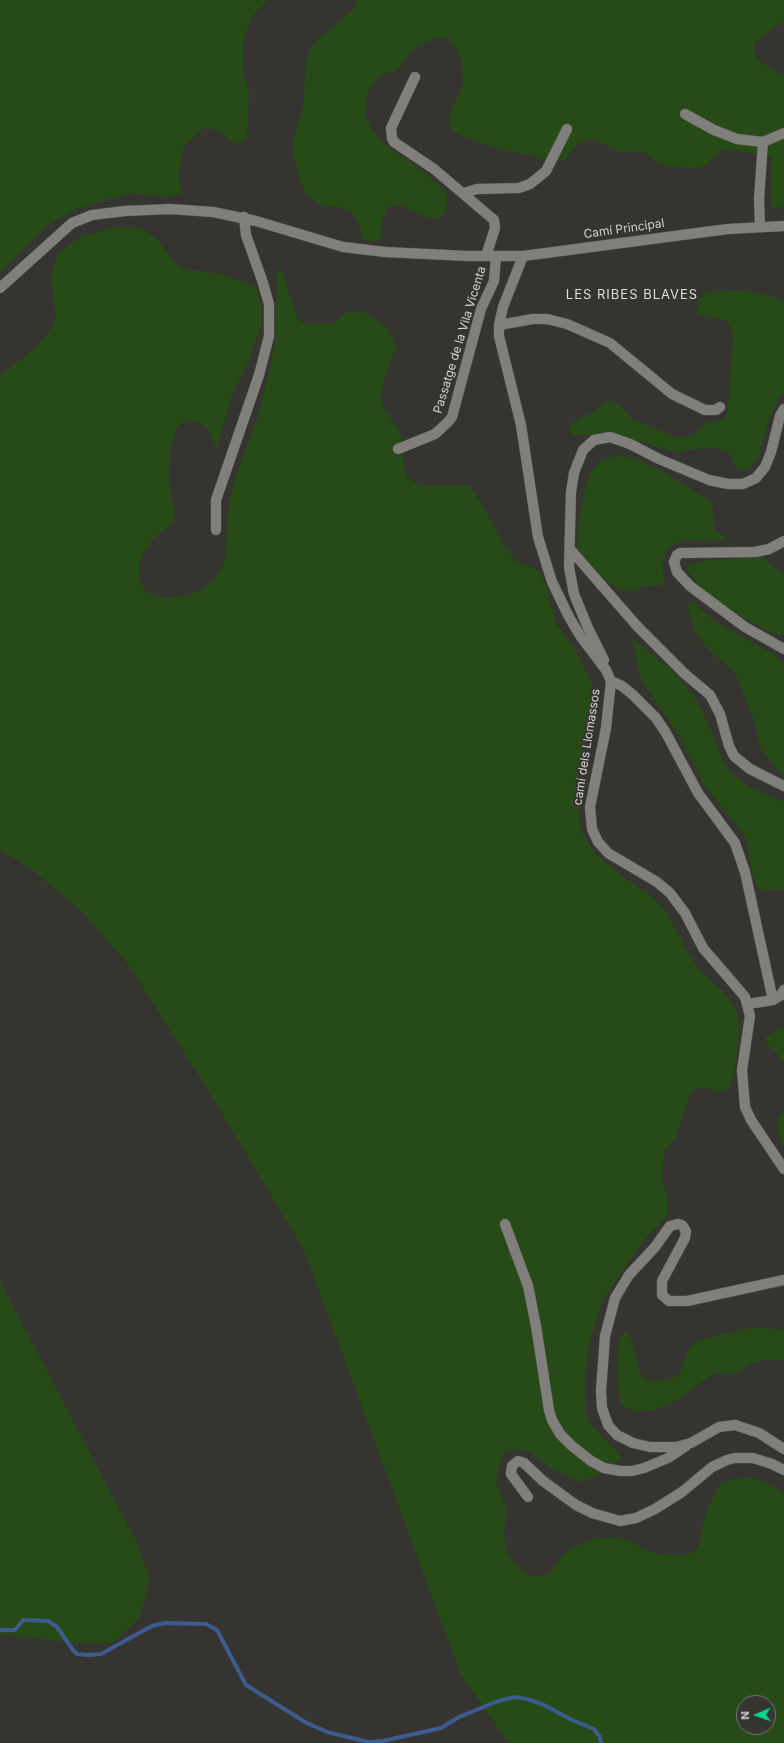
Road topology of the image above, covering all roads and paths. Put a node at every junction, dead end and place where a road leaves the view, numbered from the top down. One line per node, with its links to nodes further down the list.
1 (414, 76): 6 (street)
2 (685, 114): 5 (street)
3 (567, 129): 6 (street)
4 (784, 134): 5 (street)
5 (764, 142): 8 (street)
6 (464, 193): 10 (street, Passatge de la Vila Vicenta)
7 (244, 217): 10 (street, Camí Principal); 12 (street, Camí Principal); 17 (street)
8 (760, 226): 9 (street, Camí Principal); 11 (street, Camí Principal)
9 (784, 226)
10 (491, 256): 11 (street, Camí Principal); 16 (street, Passatge de la Vila Vicenta)
11 (523, 256): 13 (street, camí dels Llomassos)
12 (0, 288)
13 (499, 325): 14 (street); 21 (street, camí dels Llomassos)
14 (720, 407)
15 (784, 409): 19 (street)
16 (398, 449)
17 (216, 530)
18 (784, 541): 20 (street)
19 (570, 549): 21 (street); 23 (street)
20 (784, 649)
21 (606, 670): 22 (street, camí dels Llomassos)
22 (611, 681): 25 (street); 26 (street, camí dels Llomassos)
23 (784, 786)
24 (784, 990): 25 (street)
25 (773, 1000): 26 (street)
26 (748, 1004): 27 (street, camí dels Llomassos)
27 (784, 1169)
28 (505, 1224): 30 (street)
29 (784, 1280): 30 (street)
30 (691, 1443): 31 (street)
31 (784, 1449)
32 (784, 1470): 33 (street)
33 (528, 1497)

